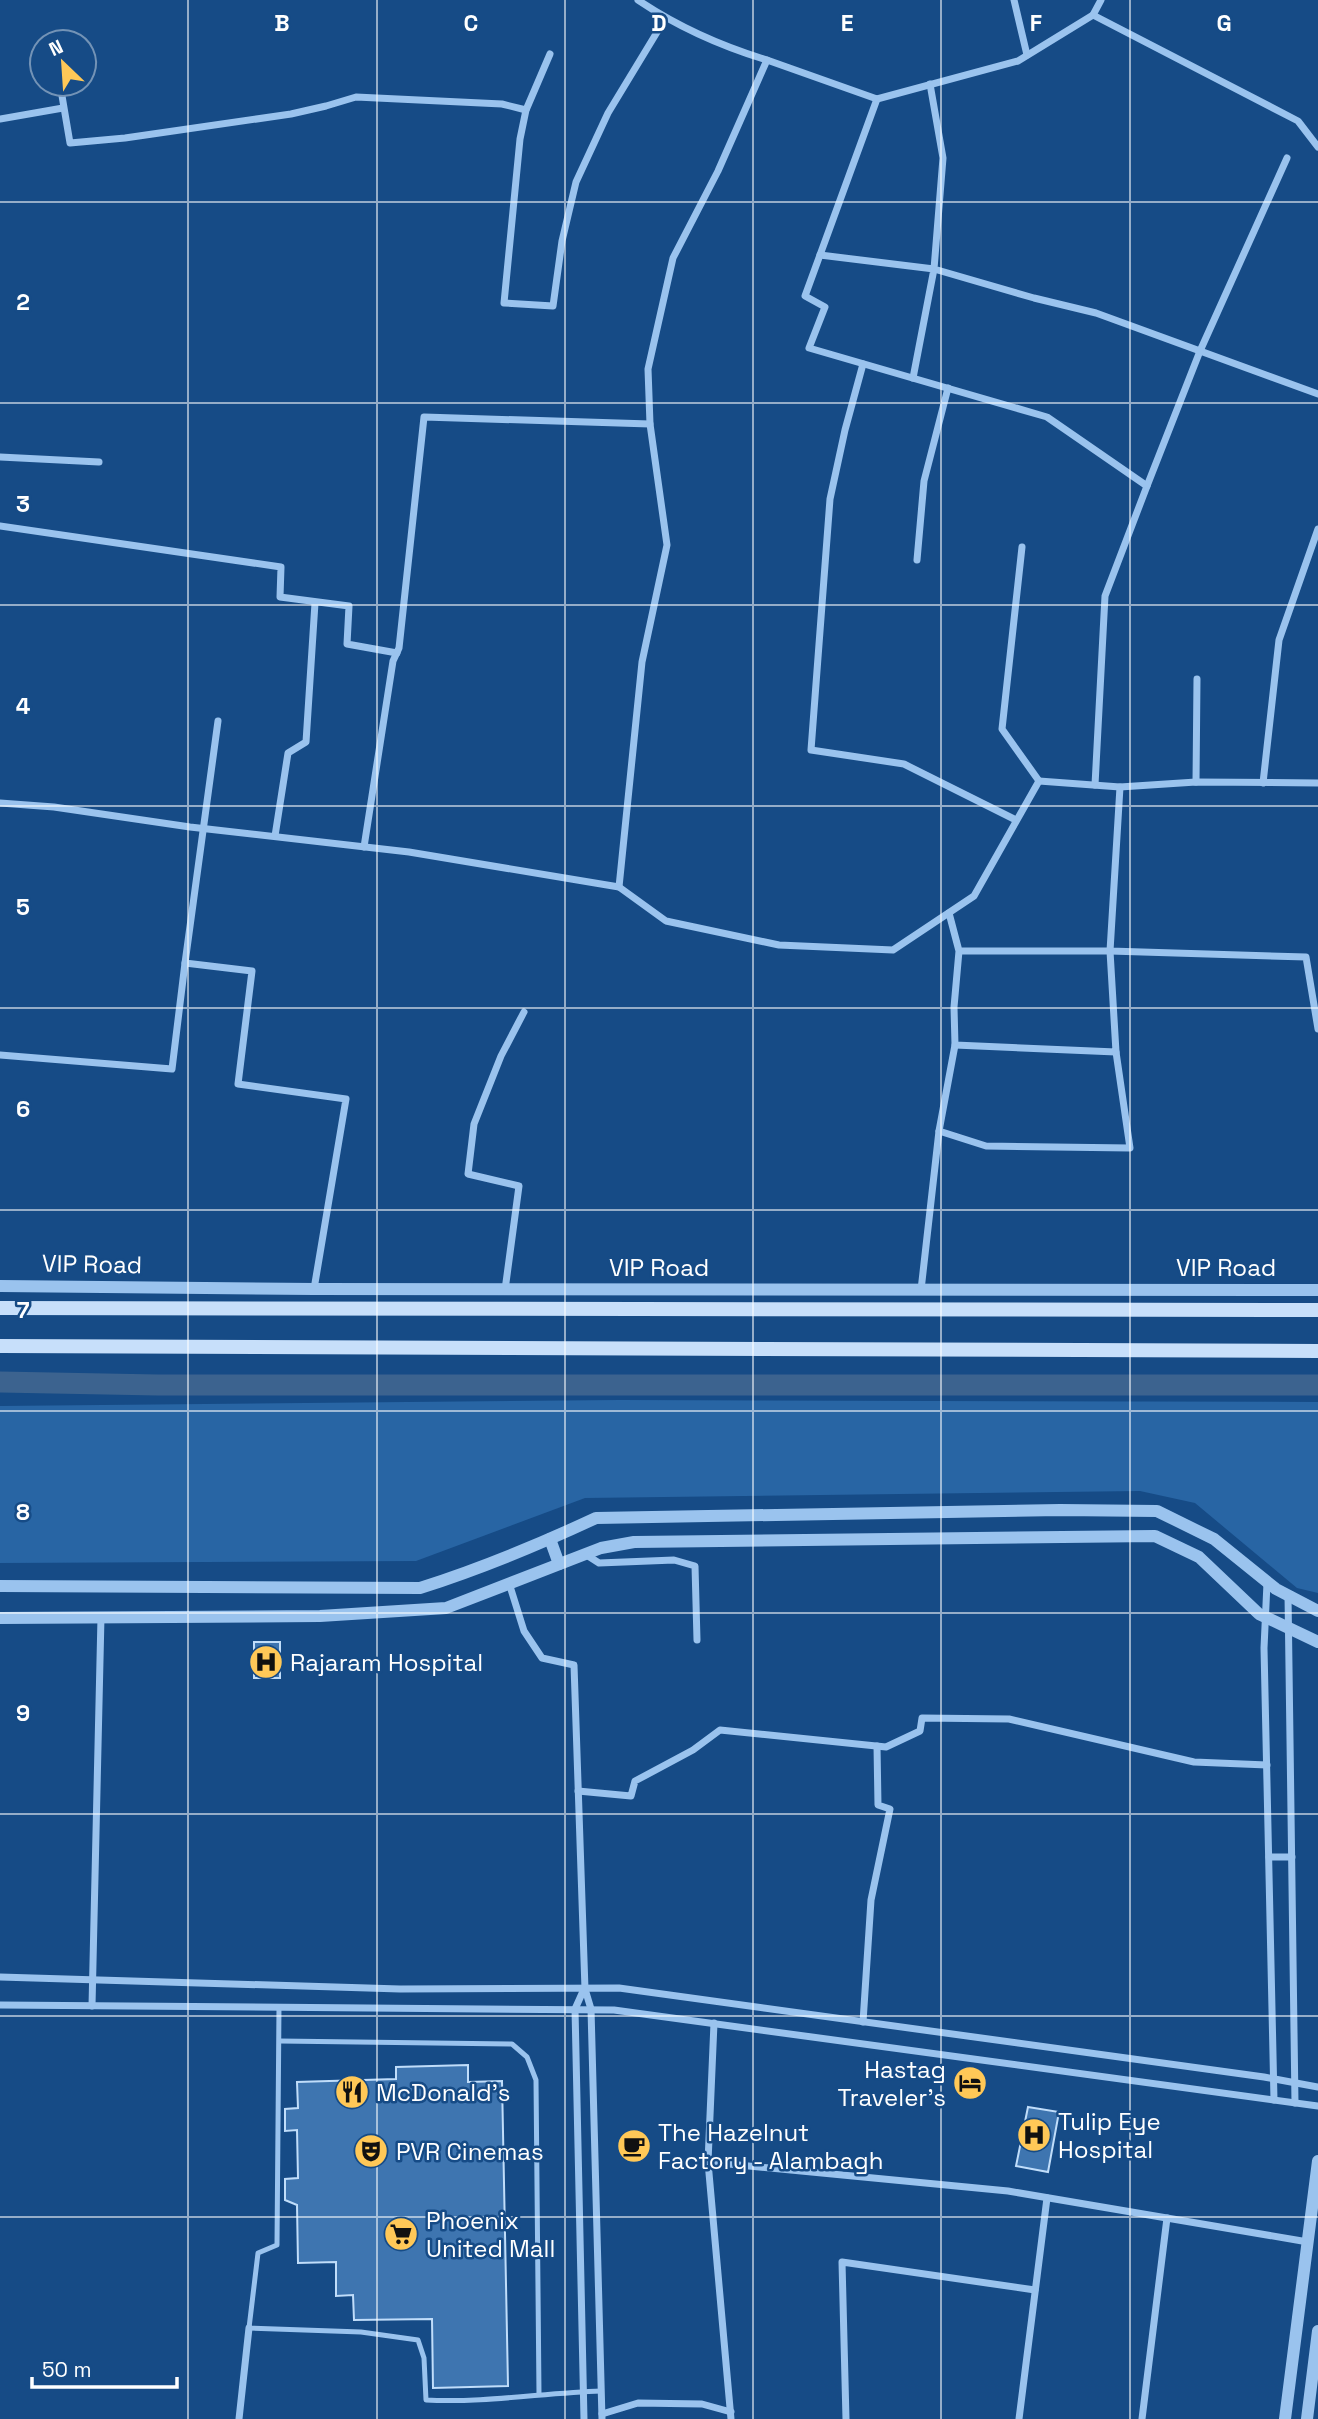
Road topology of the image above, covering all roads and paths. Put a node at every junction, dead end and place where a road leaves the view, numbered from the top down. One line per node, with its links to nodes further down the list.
1 (638, 0): 5 (street)
2 (1014, 0): 7 (street)
3 (1101, 0): 4 (street)
4 (1093, 15): 7 (street); 15 (street)
5 (665, 19): 8 (street); 13 (street)
6 (550, 54): 13 (street)
7 (1027, 55): 9 (street)
8 (767, 60): 11 (street); 24 (street)
9 (930, 85): 11 (street); 18 (street)
10 (62, 98): 12 (street)
11 (877, 99): 17 (street)
12 (63, 108): 13 (street); 14 (street)
13 (526, 110)
14 (0, 120)
15 (1318, 147)
16 (1287, 158): 19 (street)
17 (820, 255): 18 (street); 20 (street)
18 (934, 269): 19 (street); 21 (street)
19 (1200, 351): 23 (street); 27 (street)
20 (863, 363): 21 (street); 43 (street)
21 (913, 378): 22 (street)
22 (948, 388): 27 (street); 31 (street)
23 (1318, 394)
24 (650, 424): 33 (street); 47 (street)
25 (0, 457): 26 (street)
26 (99, 462)
27 (1147, 486): 40 (street)
28 (0, 526): 32 (street)
29 (1318, 529): 38 (street)
30 (1022, 547): 36 (street)
31 (918, 560)
32 (315, 603): 33 (street); 45 (street)
33 (397, 653): 46 (street)
34 (1197, 679): 37 (street)
35 (218, 721): 44 (street)
36 (1039, 781): 40 (street); 43 (street)
37 (1196, 782): 38 (street); 41 (street)
38 (1264, 783): 39 (street)
39 (1318, 783)
40 (1096, 785): 41 (street)
41 (1120, 787): 50 (street)
42 (0, 803): 44 (street)
43 (1016, 820): 48 (street)
44 (205, 828): 45 (street); 51 (street)
45 (275, 836): 46 (street)
46 (364, 846): 47 (street)
47 (619, 887): 48 (street)
48 (949, 913): 49 (street)
49 (959, 951): 50 (street); 54 (street)
50 (1110, 951): 53 (street); 55 (street)
51 (185, 963): 56 (street); 59 (street)
52 (524, 1012): 60 (street)
53 (1318, 1029)
54 (955, 1045): 55 (street); 57 (street)
55 (1116, 1052): 57 (street)
56 (0, 1055)
57 (939, 1131): 62 (street)
58 (0, 1286): 59 (street, VIP Road)
59 (314, 1289): 60 (street, VIP Road)
60 (505, 1290): 61 (street, VIP Road)
61 (604, 1290): 62 (street, VIP Road); 65 (street)
62 (921, 1290): 63 (street, VIP Road)
63 (1318, 1290)
64 (0, 1308): 65 (main road, VIP Road)
65 (604, 1310): 66 (main road, VIP Road)
66 (1318, 1310)
67 (0, 1346): 68 (main road)
68 (1318, 1351)
69 (550, 1539): 71 (street); 72 (street); 74 (street)
70 (585, 1554): 71 (street); 78 (street); 81 (street)
71 (559, 1564): 73 (street)
72 (1267, 1582): 75 (street); 78 (street)
73 (509, 1583): 77 (street); 85 (street)
74 (0, 1586)
75 (1288, 1595): 76 (street); 80 (street)
76 (1318, 1611)
77 (102, 1617): 79 (street); 89 (street)
78 (1265, 1617): 80 (street); 84 (street)
79 (0, 1618)
80 (1289, 1628): 82 (street); 87 (street)
81 (697, 1640)
82 (1318, 1642)
83 (877, 1746): 84 (street); 85 (street); 96 (street)
84 (1267, 1765): 86 (street)
85 (578, 1791): 90 (street)
86 (1269, 1857): 87 (street); 99 (street)
87 (1292, 1857): 100 (street)
88 (0, 1977): 89 (street)
89 (92, 1980): 90 (street); 92 (street)
90 (584, 1989): 94 (street); 95 (street); 96 (street)
91 (0, 2005): 92 (street)
92 (92, 2006): 93 (street)
93 (279, 2007): 94 (street); 98 (lane)
94 (575, 2009): 95 (street); 114 (street)
95 (592, 2009): 97 (street); 113 (street)
96 (863, 2022): 99 (street)
97 (713, 2023): 102 (street); 106 (street)
98 (280, 2041): 111 (lane); 115 (lane)
99 (1273, 2078): 100 (street); 102 (street)
100 (1295, 2082): 101 (street); 103 (street)
101 (1318, 2087)
102 (1274, 2100): 103 (street)
103 (1295, 2103): 104 (street)
104 (1318, 2106)
105 (1318, 2161): 109 (street)
106 (708, 2162): 107 (street); 116 (street)
107 (1046, 2198): 108 (street); 110 (street)
108 (1167, 2218): 109 (street); 122 (street)
109 (1308, 2242): 123 (street)
110 (1035, 2290): 120 (street); 121 (street)
111 (249, 2328): 115 (lane); 118 (street)
112 (1318, 2331): 124 (street)
113 (601, 2391): 114 (lane); 117 (street)
114 (583, 2392): 115 (lane); 119 (street)
115 (539, 2394)
116 (731, 2415): 117 (street)
117 (602, 2416)
118 (239, 2419)
119 (584, 2419)
120 (846, 2419)
121 (1019, 2419)
122 (1142, 2419)
123 (1285, 2419)
124 (1307, 2419)

